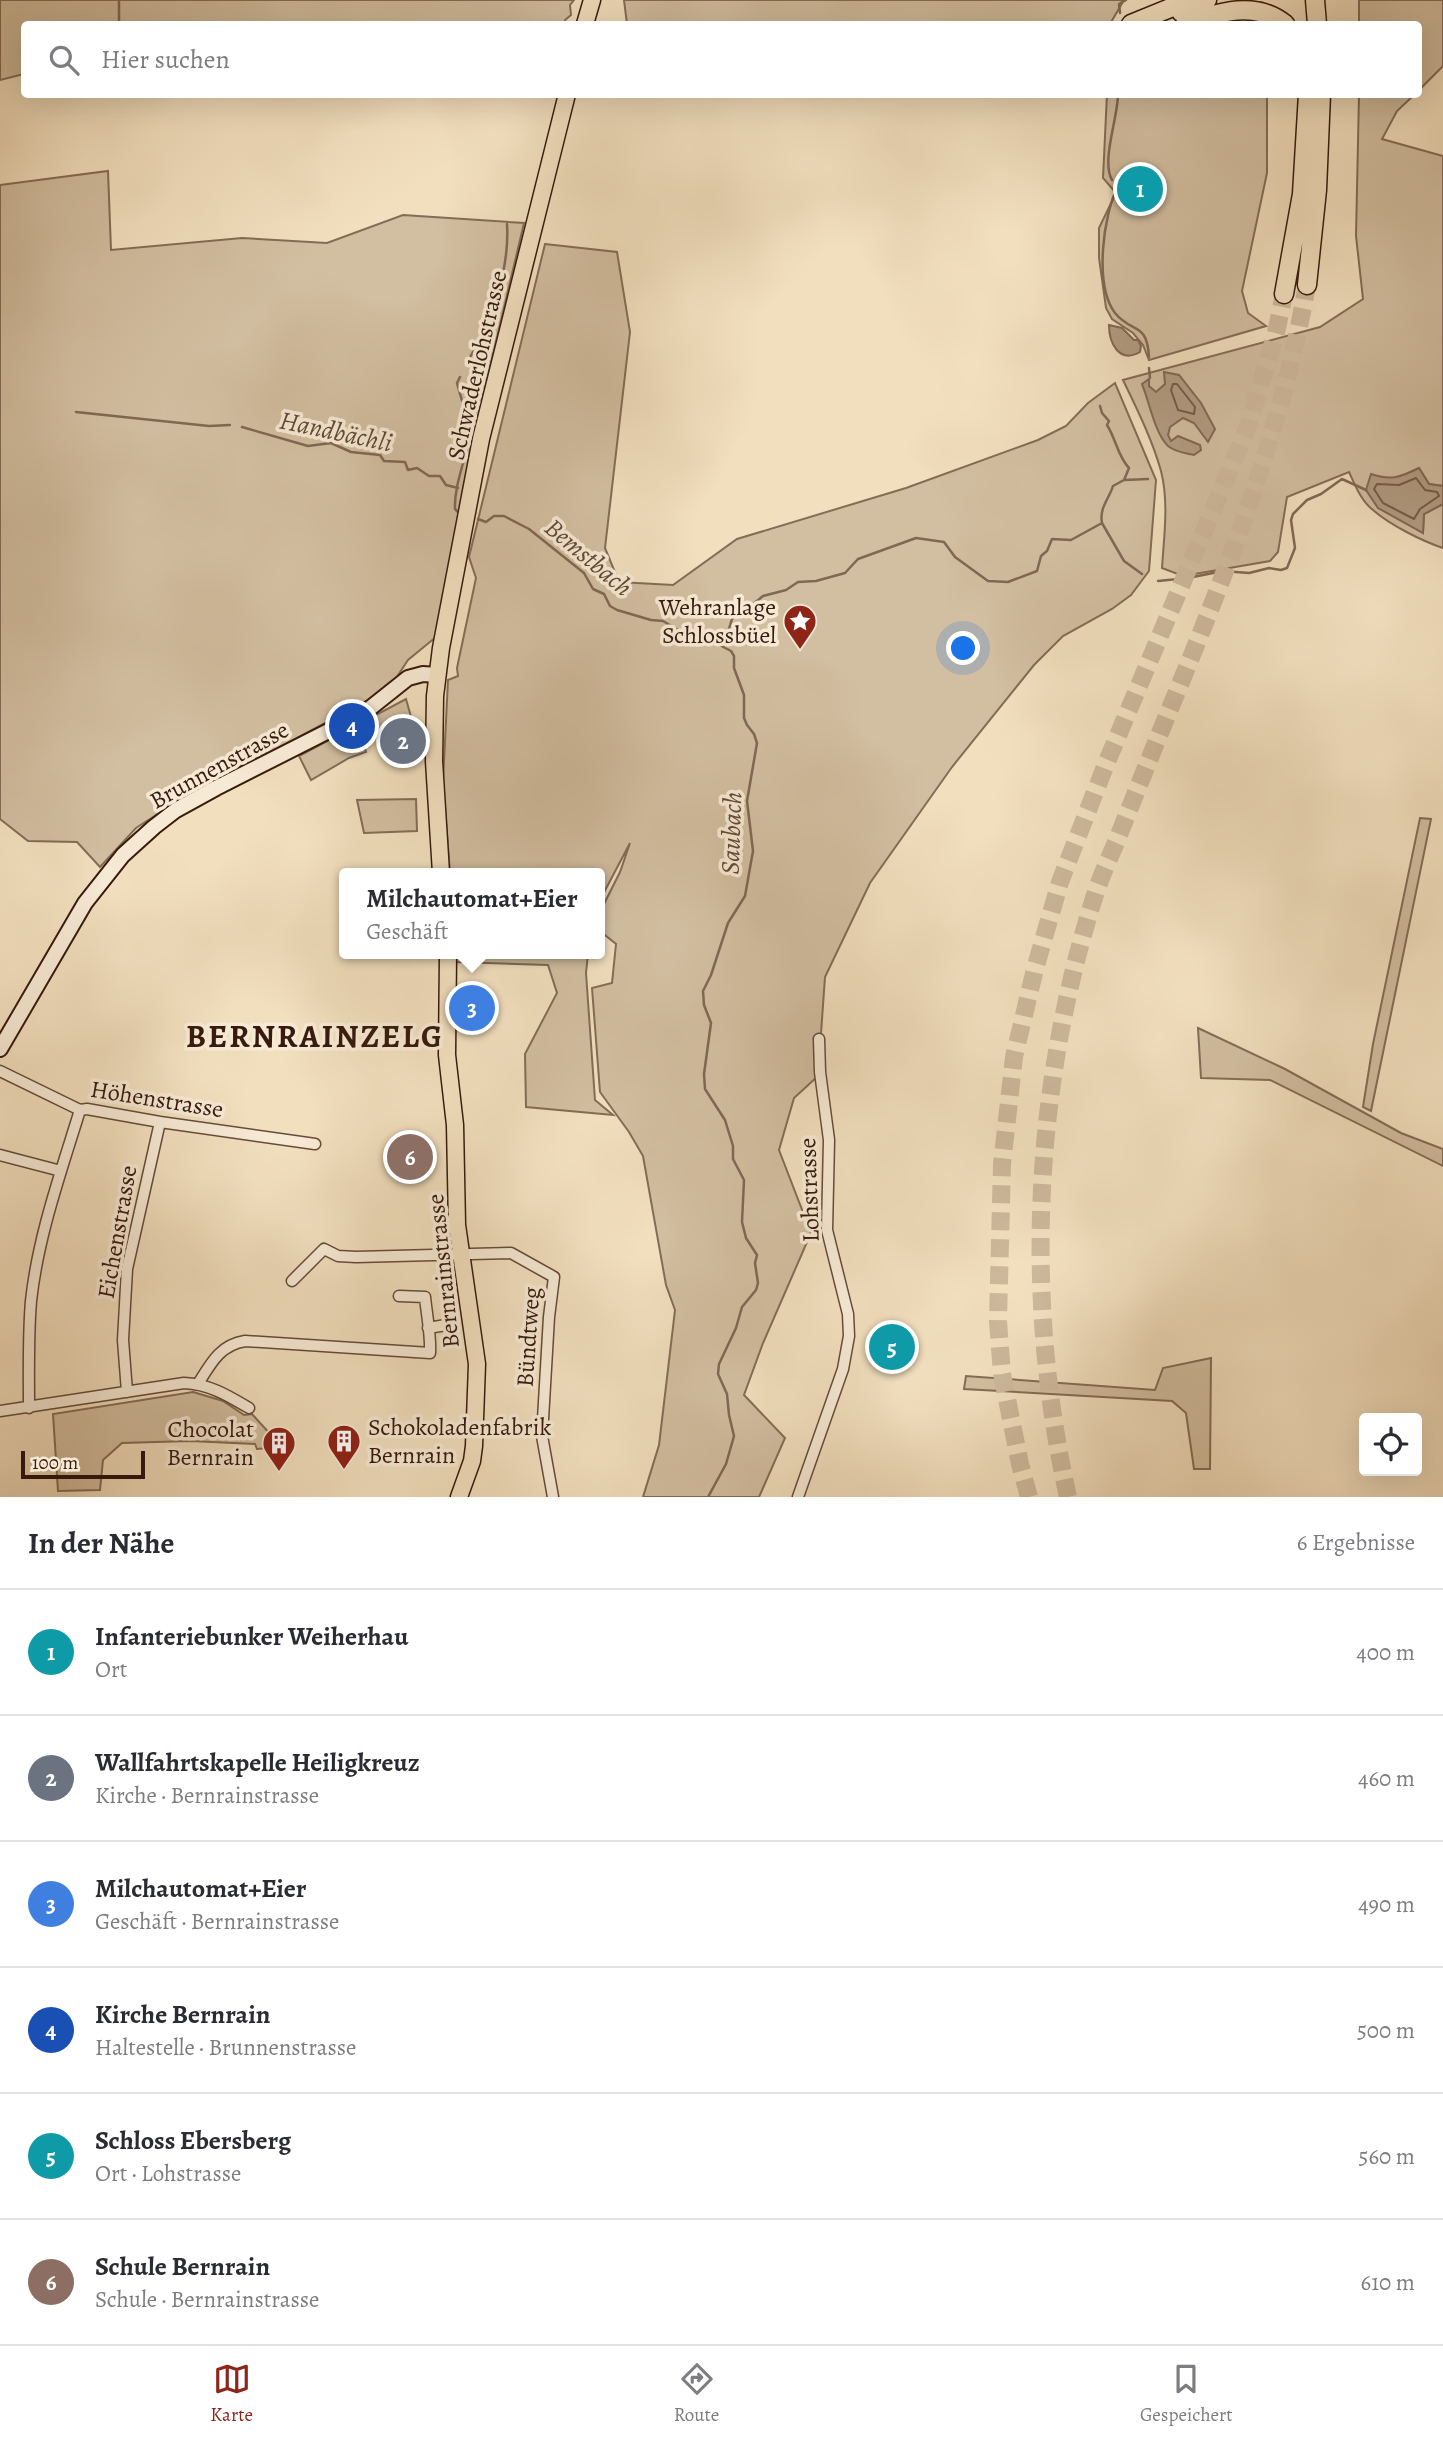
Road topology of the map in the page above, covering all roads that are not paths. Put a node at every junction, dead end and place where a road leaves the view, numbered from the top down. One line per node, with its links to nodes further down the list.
1 (592, 0): 8 (main road)
2 (1180, 0): 7 (highway)
3 (1190, 0): 7 (highway)
4 (1207, 0): 7 (highway)
5 (1303, 0): 11 (highway)
6 (1315, 0): 12 (highway)
7 (1153, 20)
8 (585, 21)
9 (1193, 21): 10 (highway)
10 (1281, 21)
11 (1305, 21)
12 (1317, 21)
13 (565, 98): 18 (main road, Schwaderlohstrasse)
14 (1308, 98): 17 (highway)
15 (1321, 98): 16 (highway)
16 (1307, 285)
17 (1284, 293)
18 (437, 680): 19 (main road); 22 (main road, Brunnenstrasse)
19 (441, 868)
20 (448, 959): 29 (main road, Bernrainstrasse)
21 (819, 1039): 41 (street, Lohstrasse)
22 (0, 1049)
23 (0, 1071): 24 (street, Höhenstrasse)
24 (80, 1110): 25 (street, Höhenstrasse); 28 (street)
25 (160, 1122): 26 (street, Höhenstrasse); 35 (street, Eichenstrasse)
26 (315, 1143)
27 (0, 1155): 28 (street)
28 (61, 1171): 36 (street)
29 (461, 1254): 30 (street); 39 (main road, Bernrainstrasse); 40 (street, Bündtweg)
30 (292, 1281)
31 (399, 1296): 33 (street)
32 (446, 1325): 33 (street)
33 (428, 1328): 34 (street)
34 (198, 1384): 35 (street); 37 (street)
35 (127, 1392): 36 (street)
36 (29, 1408): 38 (street)
37 (249, 1408)
38 (0, 1411)
39 (459, 1497)
40 (553, 1497)
41 (798, 1497)

